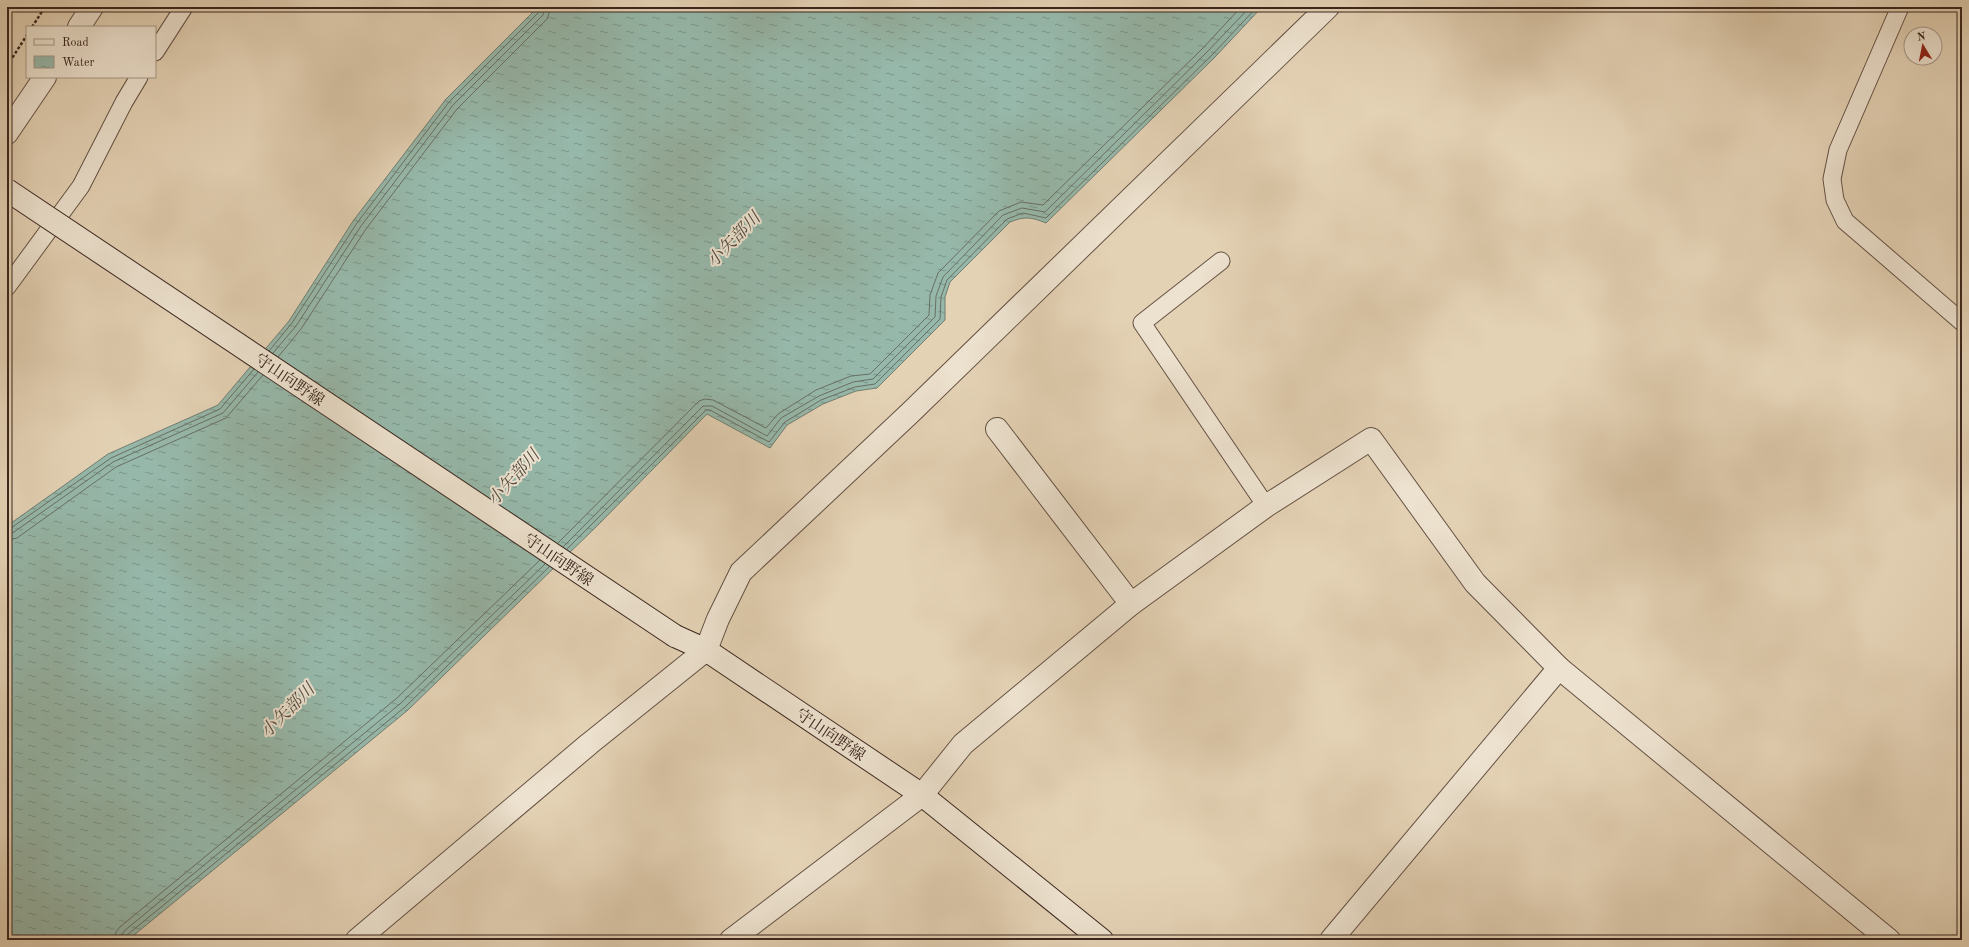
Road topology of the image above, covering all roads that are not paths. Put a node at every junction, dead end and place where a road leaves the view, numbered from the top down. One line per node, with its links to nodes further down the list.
1 (92, 7): 5 (street)
2 (184, 7): 6 (lane)
3 (1328, 7): 17 (street)
4 (1900, 7): 13 (lane)
5 (80, 26)
6 (156, 50)
7 (44, 78): 9 (street)
8 (138, 78): 12 (lane)
9 (7, 133)
10 (7, 190): 17 (street, 守山向野線, bridge)
11 (1220, 261): 15 (lane)
12 (7, 287)
13 (1962, 322)
14 (997, 429): 16 (street)
15 (1266, 506): 16 (street); 18 (street)
16 (1131, 604): 19 (street)
17 (706, 650): 19 (street, 守山向野線); 20 (street)
18 (1559, 668): 23 (street); 24 (street)
19 (922, 795): 21 (street); 22 (street, 守山向野線)
20 (357, 940)
21 (731, 940)
22 (1102, 940)
23 (1331, 940)
24 (1889, 940)

